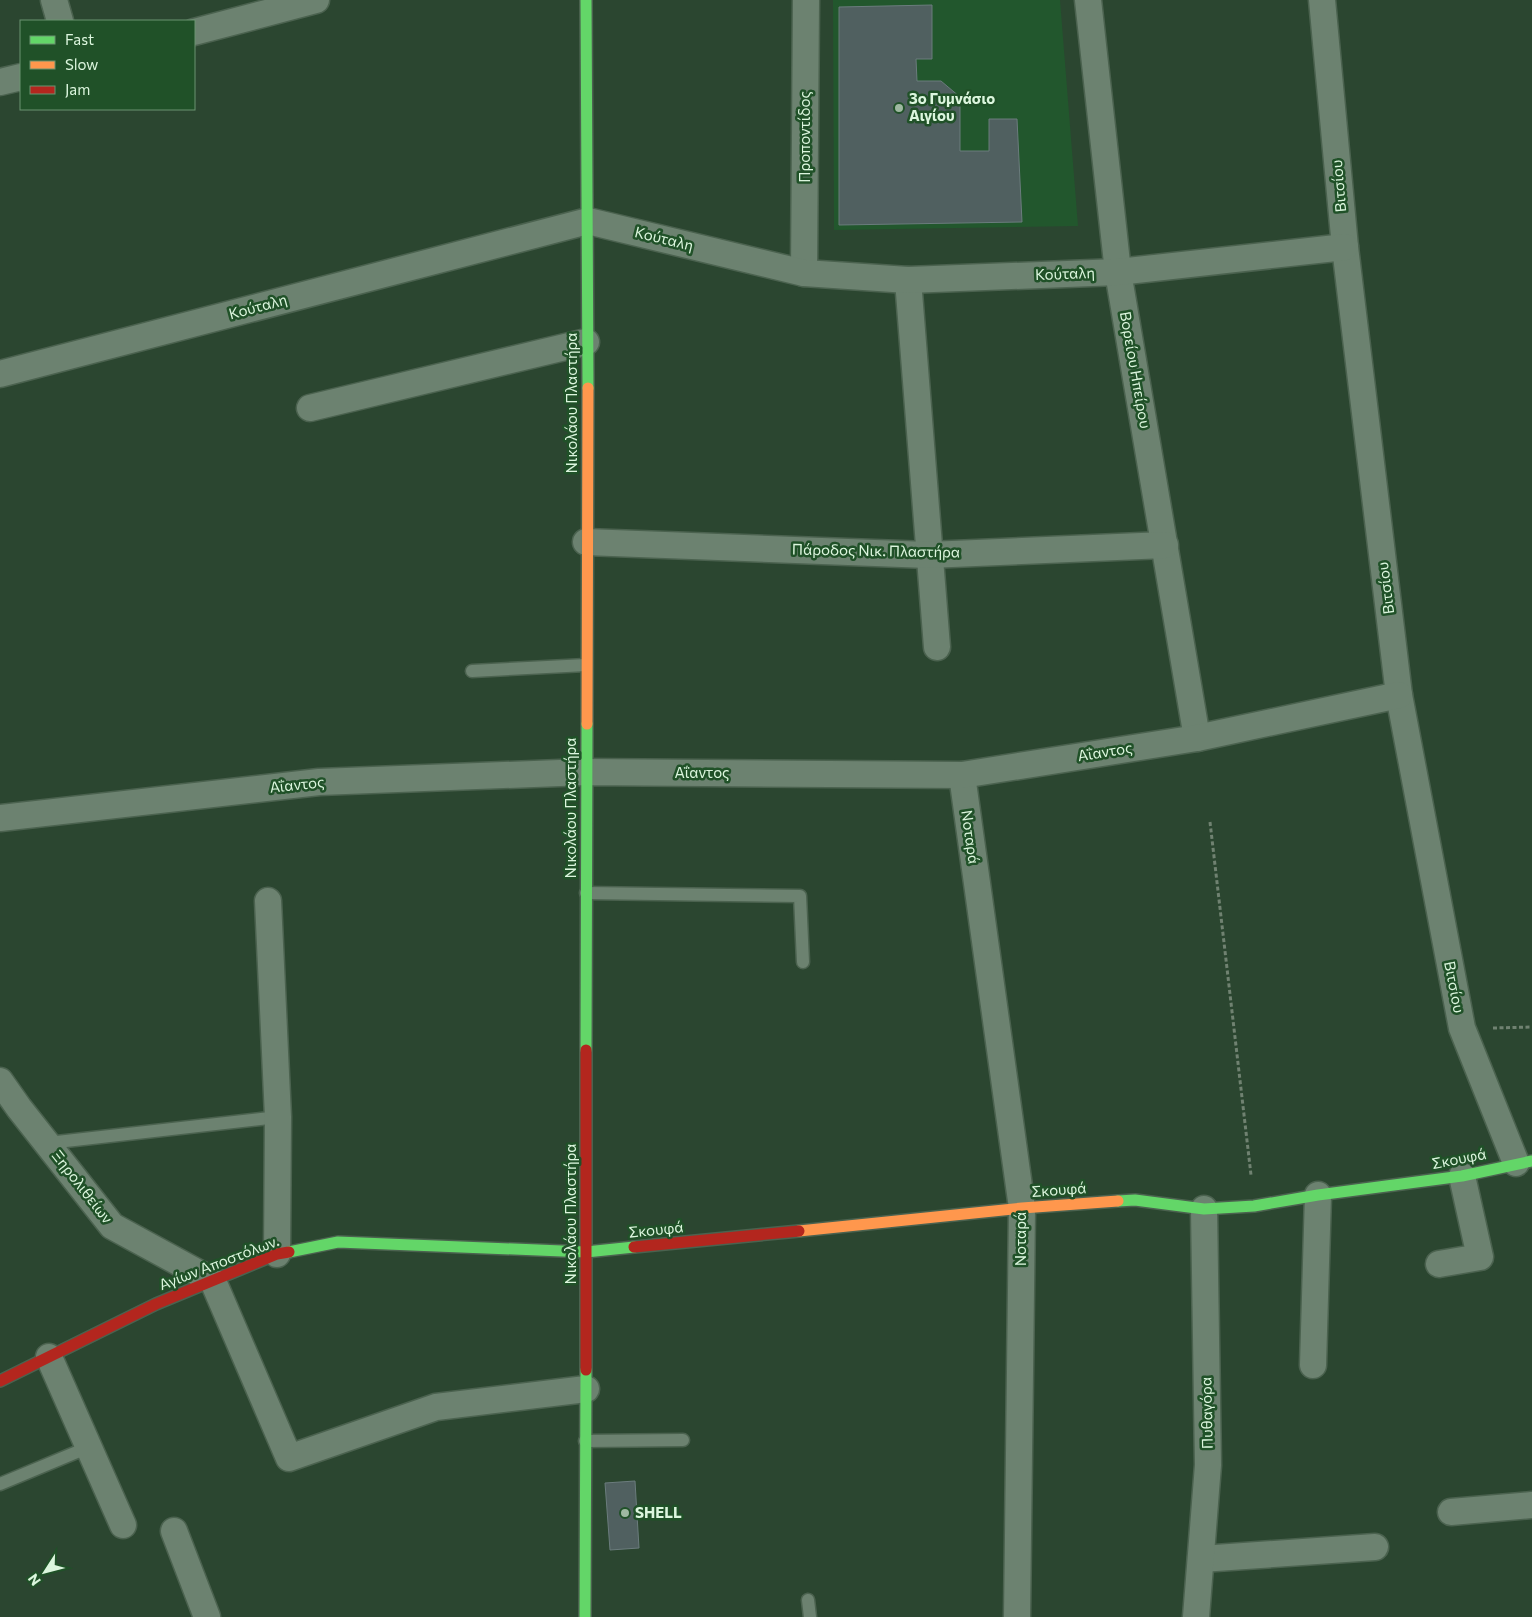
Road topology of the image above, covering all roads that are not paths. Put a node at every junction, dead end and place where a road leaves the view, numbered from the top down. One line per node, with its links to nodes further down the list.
1 (54, 0): 8 (street)
2 (316, 0): 7 (street)
3 (586, 0): 12 (main road, Νικολάου Πλαστήρα)
4 (806, 0): 15 (street, Προποντίδος)
5 (1088, 0): 14 (street, Βορείου Ηπείρου)
6 (1322, 0): 13 (street, Βιτσίου)
7 (279, 5): 9 (street)
8 (60, 20)
9 (195, 32)
10 (20, 77): 11 (street)
11 (0, 82)
12 (588, 221): 15 (street, Κούταλη); 17 (main road, Νικολάου Πλαστήρα); 18 (street, Κούταλη)
13 (1345, 247): 14 (street, Κούταλη); 26 (street, Βιτσίου)
14 (1118, 272): 16 (street, Κούταλη); 21 (street, Βορείου Ηπείρου)
15 (804, 273): 16 (street, Κούταλη)
16 (908, 280): 22 (street)
17 (586, 342): 19 (street); 20 (main road, Νικολάου Πλαστήρα)
18 (0, 374)
19 (310, 408)
20 (586, 542): 22 (street, Πάροδος Νικ. Πλαστήρα); 24 (main road, Νικολάου Πλαστήρα)
21 (1165, 545): 22 (street, Πάροδος Νικ. Πλαστήρα); 27 (street, Βορείου Ηπείρου)
22 (928, 555): 23 (street)
23 (937, 647)
24 (586, 665): 25 (lane); 28 (main road, Νικολάου Πλαστήρα)
25 (472, 671)
26 (1398, 695): 27 (street, Αΐαντος); 37 (street, Βιτσίου)
27 (1197, 738): 29 (street, Αΐαντος)
28 (586, 772): 29 (street, Αΐαντος); 30 (street, Αΐαντος); 31 (main road, Νικολάου Πλαστήρα)
29 (962, 775): 40 (street, Νοταρά)
30 (0, 818)
31 (586, 893): 33 (lane); 42 (main road, Νικολάου Πλαστήρα)
32 (268, 901): 35 (street)
33 (803, 962)
34 (0, 1081): 36 (street, Ξηρολιθείων)
35 (278, 1117): 36 (lane); 43 (street)
36 (48, 1144): 45 (street, Ξηρολιθείων)
37 (1524, 1162): 38 (main road, Σκουφά)
38 (1462, 1176): 39 (main road, Σκουφά); 44 (street)
39 (1318, 1194): 41 (main road, Σκουφά); 47 (street)
40 (1022, 1208): 41 (main road, Σκουφά); 42 (main road, Σκουφά); 64 (street, Νοταρά)
41 (1204, 1208): 59 (street, Πυθαγόρα)
42 (586, 1252): 43 (main road, Αγίων Αποστόλων.); 49 (main road, Νικολάου Πλαστήρα)
43 (277, 1254): 45 (main road, Αγίων Αποστόλων.)
44 (1439, 1264)
45 (213, 1281): 46 (main road, Αγίων Αποστόλων.); 49 (street)
46 (49, 1357): 48 (main road, Αγίων Αποστόλων.); 52 (street)
47 (1313, 1365)
48 (0, 1382)
49 (586, 1389): 51 (main road, Νικολάου Πλαστήρα)
50 (683, 1440): 51 (lane)
51 (585, 1441): 62 (main road, Νικολάου Πλαστήρα)
52 (89, 1447): 53 (lane); 56 (street)
53 (0, 1484)
54 (1532, 1505): 55 (street)
55 (1451, 1512)
56 (123, 1525)
57 (174, 1531): 61 (street)
58 (1375, 1547): 59 (street)
59 (1201, 1559): 65 (street, Πυθαγόρα)
60 (808, 1600): 63 (lane)
61 (207, 1617)
62 (585, 1617)
63 (810, 1617)
64 (1017, 1617)
65 (1196, 1617)

